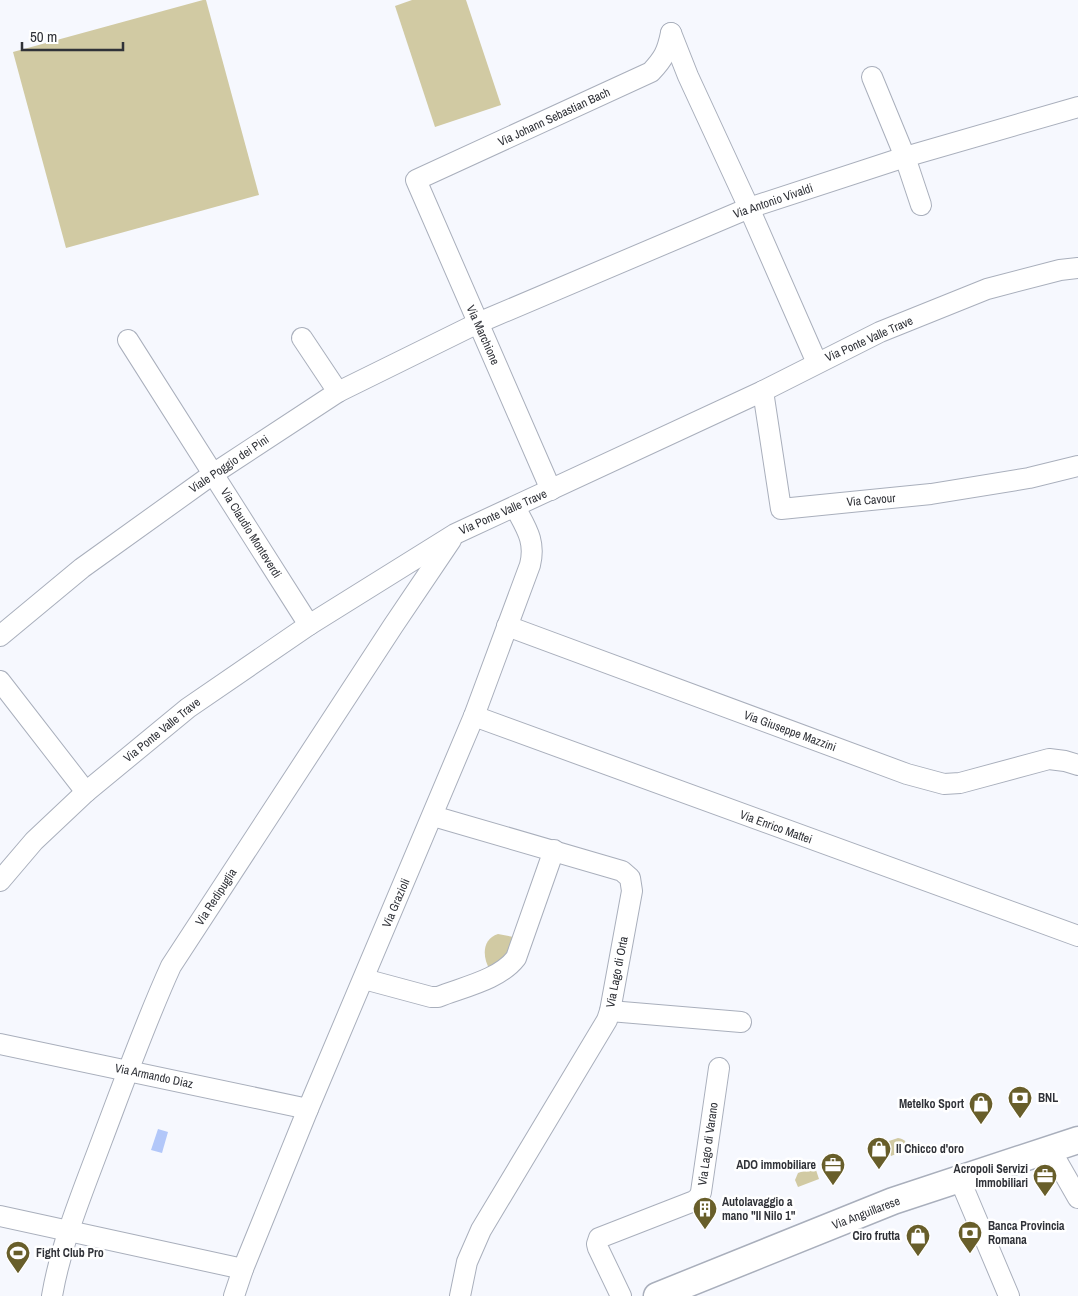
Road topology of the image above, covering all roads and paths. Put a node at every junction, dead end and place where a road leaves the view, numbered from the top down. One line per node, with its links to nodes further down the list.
1 (872, 77): 3 (street)
2 (1078, 107): 3 (street, Via Antonio Vivaldi)
3 (905, 157): 5 (street); 6 (street, Via Antonio Vivaldi)
4 (416, 180): 6 (street, Via Johann Sebastian Bach); 8 (street, Via Marchione)
5 (921, 206)
6 (749, 208): 8 (street, Via Antonio Vivaldi); 11 (street)
7 (1078, 268): 11 (street, Via Ponte Valle Trave)
8 (478, 322): 13 (street, Viale Poggio dei Pini); 16 (street, Via Marchione)
9 (302, 338): 13 (street)
10 (128, 340): 15 (street, Via Claudio Monteverdi)
11 (817, 363): 12 (street, Via Ponte Valle Trave)
12 (763, 391): 14 (street, Via Cavour); 16 (street, Via Ponte Valle Trave)
13 (338, 392): 15 (street, Viale Poggio dei Pini)
14 (1078, 466)
15 (213, 474): 21 (street, Via Claudio Monteverdi); 23 (street, Viale Poggio dei Pini)
16 (551, 490): 17 (street, Via Ponte Valle Trave)
17 (515, 507): 18 (street, Via Ponte Valle Trave); 20 (street)
18 (493, 517): 19 (street, Via Ponte Valle Trave); 20 (street)
19 (455, 534): 21 (street, Via Ponte Valle Trave); 37 (street, Via Redipuglia)
20 (532, 541): 22 (street, Via Grazioli)
21 (309, 625): 27 (street, Via Ponte Valle Trave)
22 (507, 626): 25 (street, Via Grazioli); 26 (street, Via Giuseppe Mazzini)
23 (0, 636)
24 (0, 681): 27 (street)
25 (474, 716): 28 (street, Via Grazioli); 31 (street, Via Enrico Mattei)
26 (1078, 765)
27 (86, 792): 30 (street, Via Ponte Valle Trave)
28 (433, 816): 29 (street, Via Lago di Orta); 32 (street, Via Grazioli)
29 (554, 850): 32 (street); 33 (street, Via Lago di Orta)
30 (0, 881)
31 (1078, 936)
32 (364, 979): 38 (street, Via Grazioli)
33 (610, 1011): 34 (street); 49 (street, Via Lago di Orta)
34 (740, 1022)
35 (0, 1044): 37 (street, Via Armando Diaz)
36 (719, 1068): 50 (street, Via Lago di Varano)
37 (128, 1070): 38 (street, Via Armando Diaz); 44 (street, Via Redipuglia)
38 (308, 1109): 45 (street, Via Grazioli)
39 (1078, 1140): 40 (main road, Via Anguillarese)
40 (1050, 1149): 41 (main road, Via Anguillarese); 42 (street)
41 (960, 1180): 46 (main road, Via Anguillarese); 51 (street)
42 (1078, 1198)
43 (0, 1216): 44 (street)
44 (70, 1230): 45 (street); 47 (street, Via Redipuglia)
45 (243, 1269): 48 (street, Via Grazioli)
46 (667, 1294)
47 (52, 1296)
48 (234, 1296)
49 (460, 1296)
50 (621, 1296)
51 (1009, 1296)

